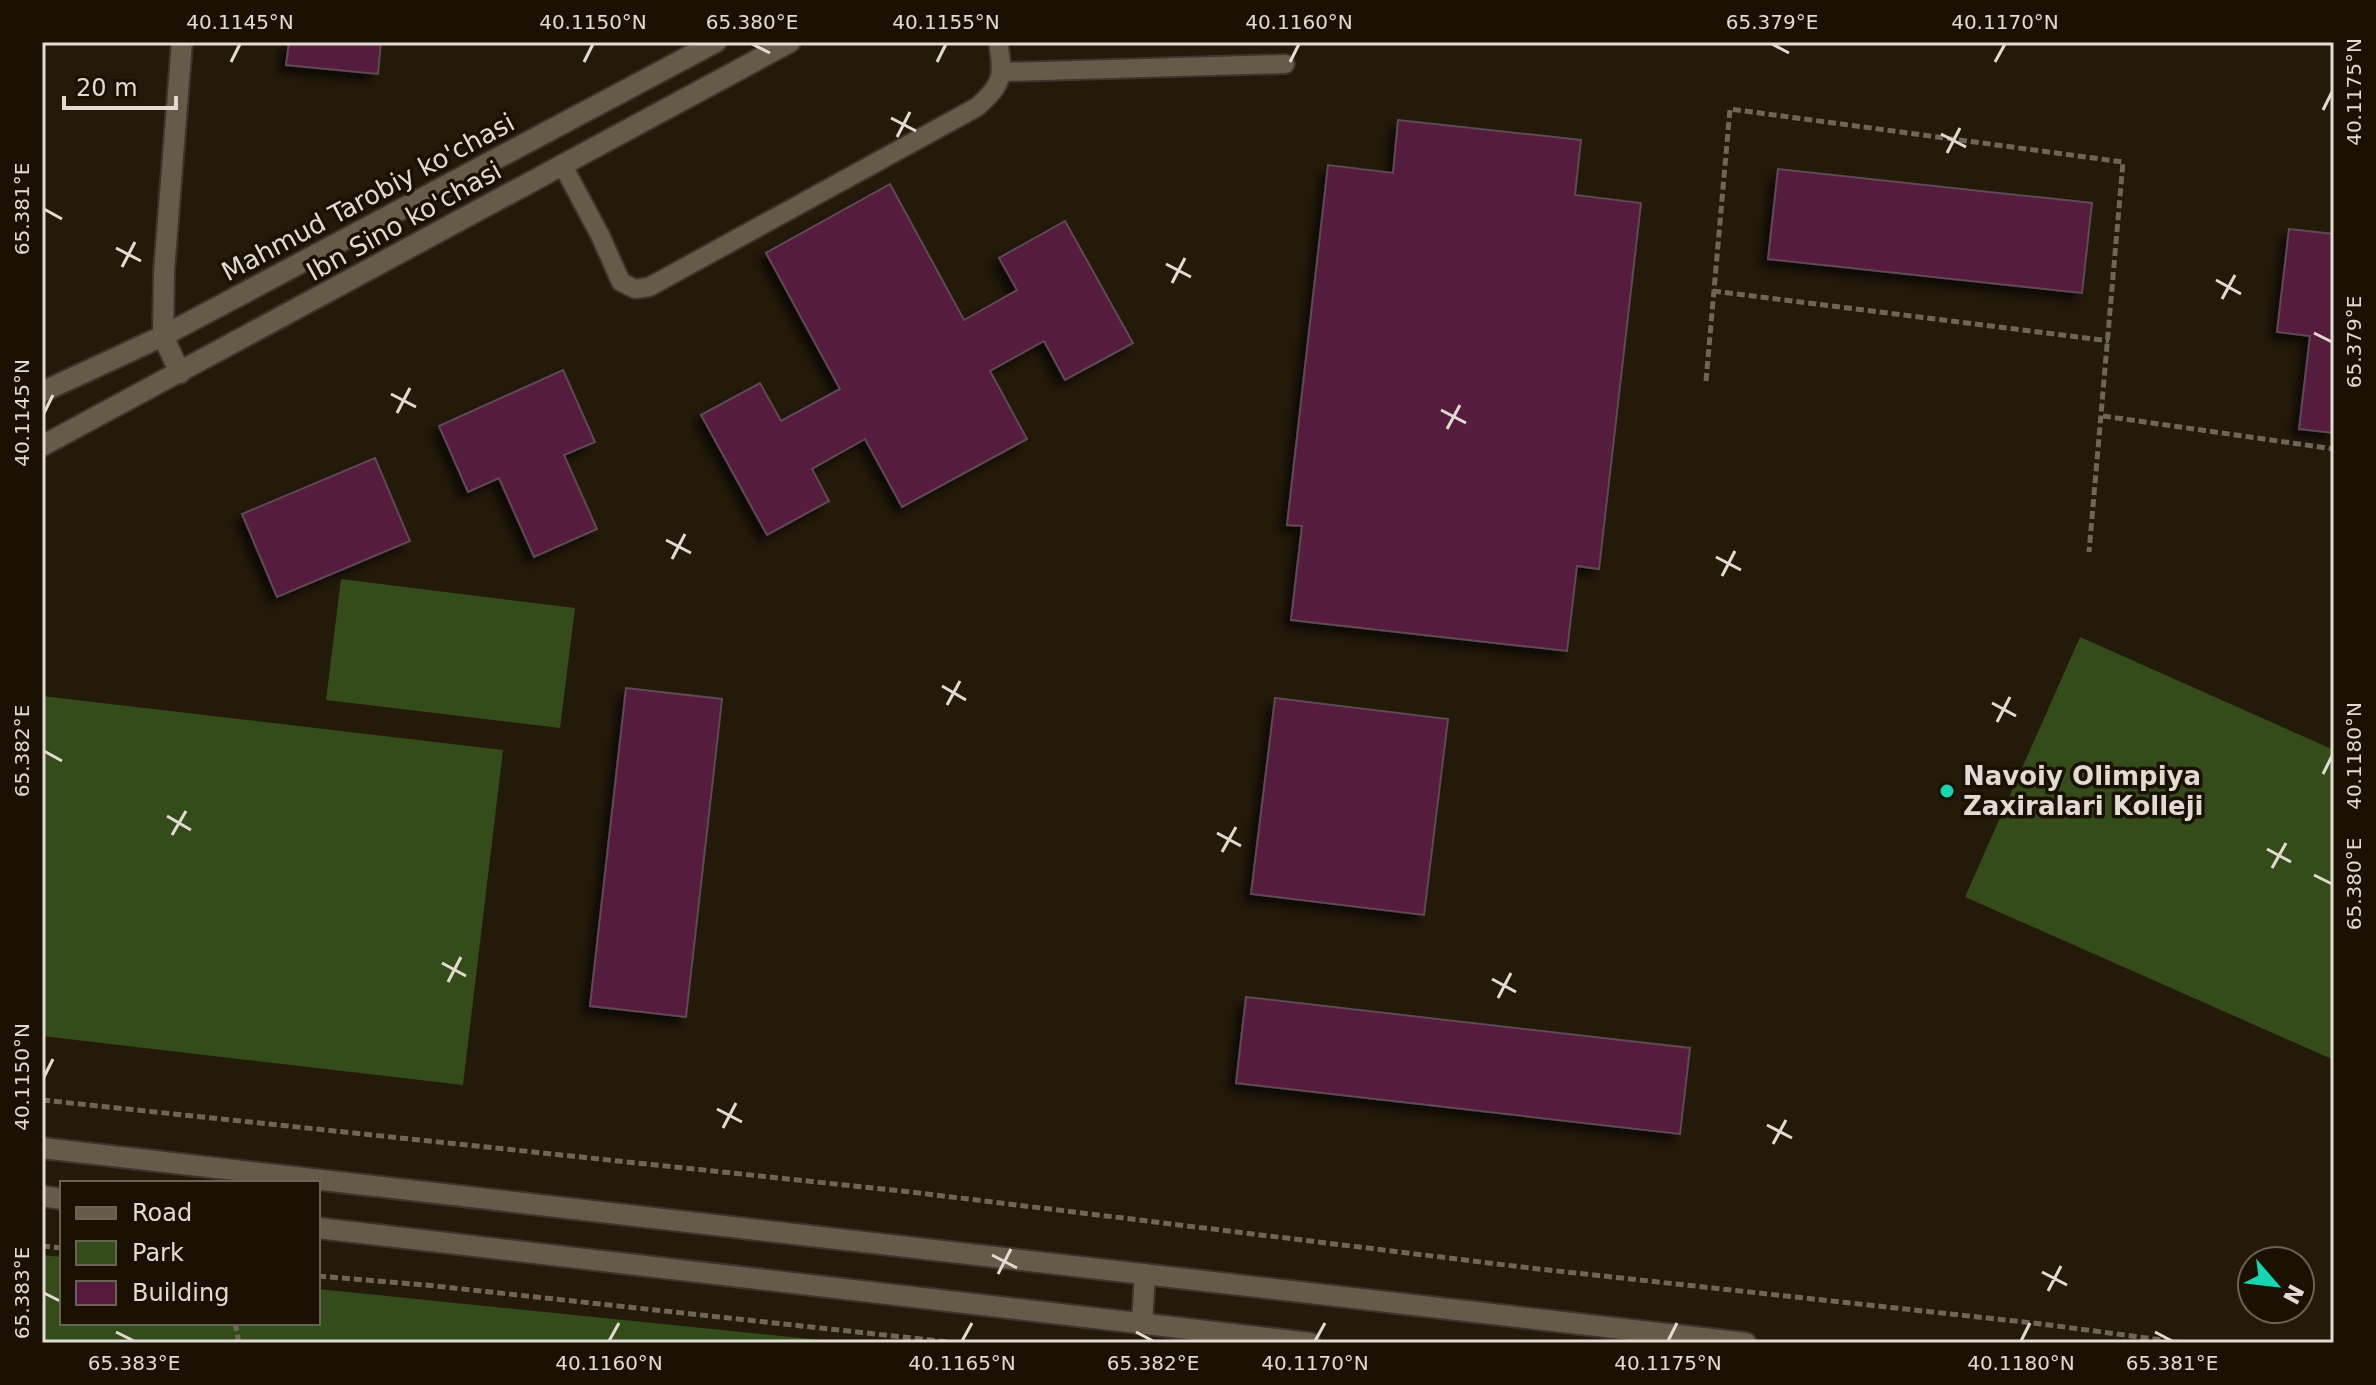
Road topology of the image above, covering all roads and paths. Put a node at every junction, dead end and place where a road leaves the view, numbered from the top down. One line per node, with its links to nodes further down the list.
1 (182, 42): 9 (street)
2 (716, 42): 9 (street, Mahmud Tarobiy ko'chasi)
3 (790, 42): 7 (street, Ibn Sino ko'chasi)
4 (998, 42): 6 (lane)
5 (1285, 64): 6 (lane)
6 (1003, 72): 7 (lane)
7 (562, 164): 11 (street, Ibn Sino ko'chasi)
8 (1713, 291): 10 (path); 10 (path); 12 (path)
9 (163, 336): 11 (street); 13 (street, Mahmud Tarobiy ko'chasi)
10 (2109, 341): 14 (path)
11 (180, 373): 15 (street, Ibn Sino ko'chasi)
12 (1706, 381)
13 (42, 392)
14 (2103, 416): 16 (path); 17 (path)
15 (42, 446)
16 (2334, 449)
17 (2089, 552)
18 (42, 1100): 30 (path)
19 (42, 1148): 20 (street)
20 (227, 1176): 21 (street)
21 (274, 1181)
22 (320, 1186): 24 (street)
23 (320, 1228): 26 (street)
24 (1145, 1274): 26 (street); 29 (street)
25 (320, 1276): 27 (path)
26 (1142, 1323): 28 (street)
27 (958, 1343)
28 (1310, 1343)
29 (1746, 1343)
30 (2184, 1343)

